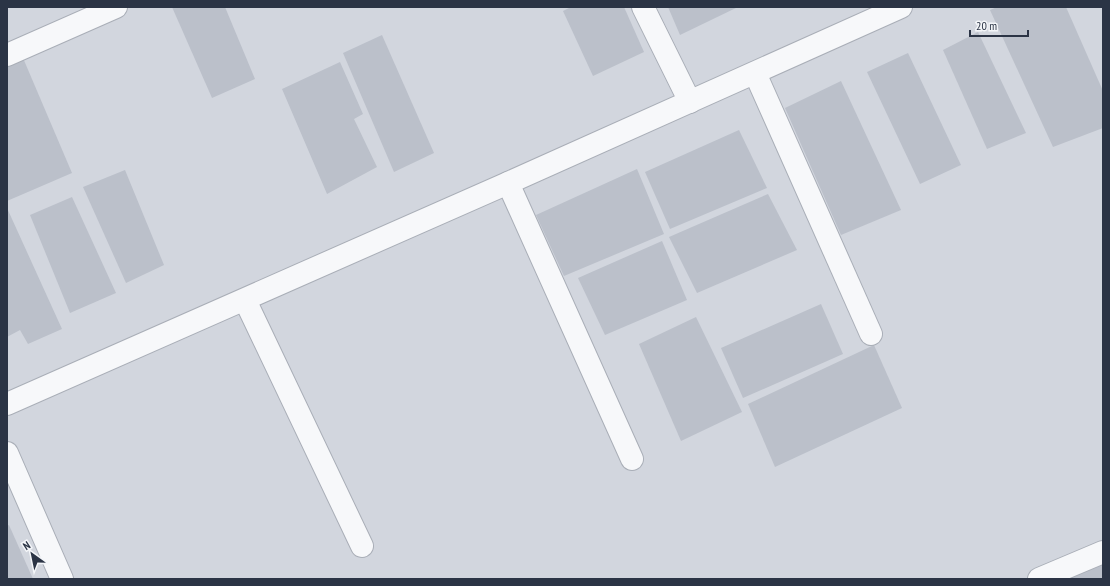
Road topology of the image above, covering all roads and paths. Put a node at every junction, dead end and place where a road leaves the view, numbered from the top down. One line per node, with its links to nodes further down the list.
1 (116, 7): 4 (street)
2 (643, 7): 6 (street)
3 (901, 7): 5 (street)
4 (7, 55)
5 (755, 73): 6 (street); 9 (street)
6 (690, 102): 7 (street)
7 (508, 183): 8 (street); 12 (street)
8 (245, 300): 10 (street); 13 (street)
9 (872, 334)
10 (7, 404)
11 (7, 453): 15 (street)
12 (632, 459)
13 (362, 546)
14 (1103, 552): 16 (street)
15 (62, 579)
16 (1039, 579)

